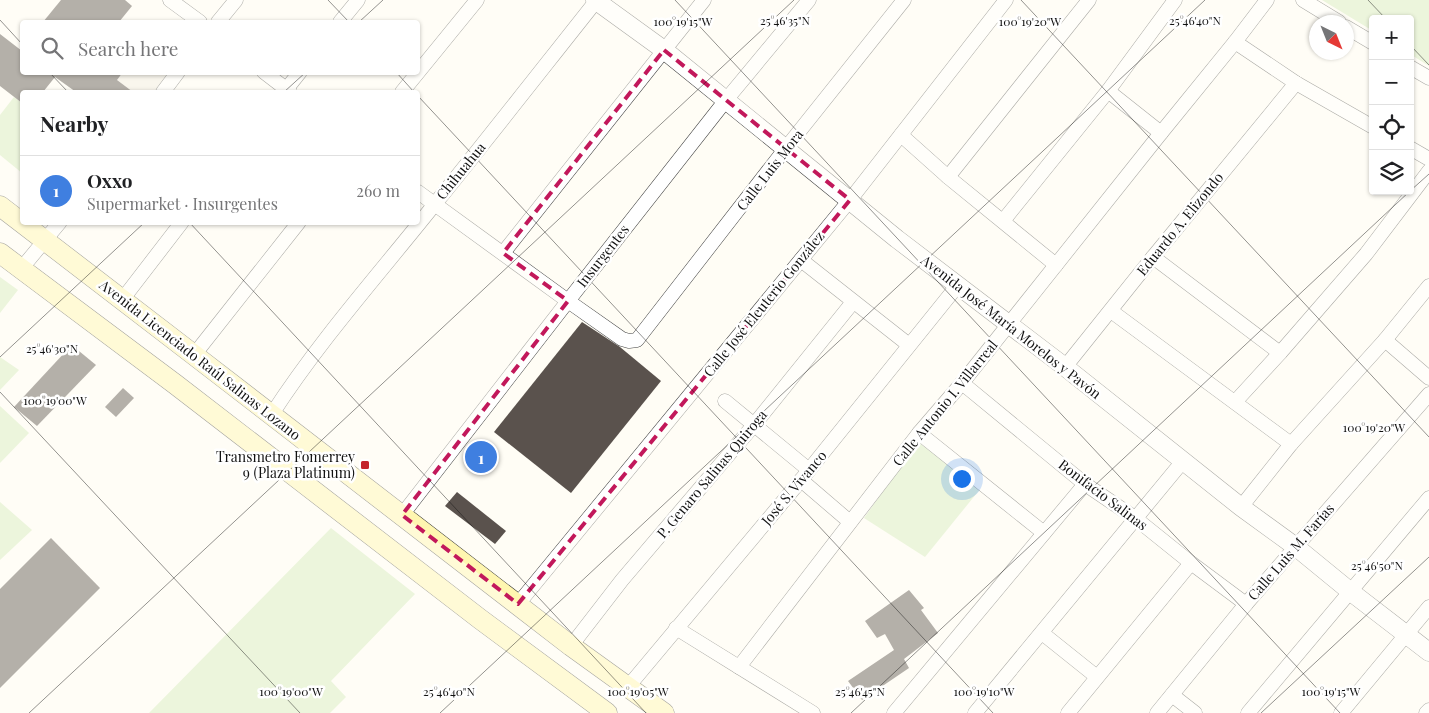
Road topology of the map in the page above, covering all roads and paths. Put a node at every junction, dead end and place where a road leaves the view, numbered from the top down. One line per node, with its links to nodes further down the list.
1 (170, 0): 15 (street)
2 (236, 0): 16 (street)
3 (358, 0): 17 (street)
4 (477, 0): 23 (street)
5 (596, 0): 21 (street, Avenida José María Morelos y Pavón); 46 (street, Chihuahua)
6 (704, 0): 21 (street)
7 (809, 0): 35 (street, Insurgentes)
8 (904, 0): 39 (street, Calle Luis Mora)
9 (1006, 0): 38 (street, Calle José Eleuterio González)
10 (1089, 0): 43 (street)
11 (1175, 0): 34 (street)
12 (1266, 0): 20 (street, Calle Antonio I. Villarreal)
13 (1303, 0): 14 (street)
14 (1328, 15)
15 (197, 20)
16 (220, 20)
17 (342, 20)
18 (1354, 32): 19 (street)
19 (1369, 41)
20 (1235, 42): 29 (street); 37 (street, Calle Antonio I. Villarreal)
21 (664, 50): 35 (street, Avenida José María Morelos y Pavón); 58 (street)
22 (1414, 69): 28 (street)
23 (420, 70)
24 (176, 75): 30 (street)
25 (268, 75): 31 (street)
26 (298, 75): 32 (street)
27 (416, 75): 33 (street)
28 (1429, 78)
29 (1296, 83): 36 (street); 59 (street, Eduardo A. Elizondo)
30 (164, 90)
31 (286, 90)
32 (288, 90)
33 (404, 90)
34 (1108, 91): 37 (street); 49 (street)
35 (726, 100): 39 (street, Avenida José María Morelos y Pavón); 66 (street, Insurgentes)
36 (1369, 125)
37 (1161, 133): 61 (street, Calle Antonio I. Villarreal)
38 (901, 135): 43 (street); 45 (street, Calle José Eleuterio González)
39 (786, 148): 45 (street, Avenida José María Morelos y Pavón); 66 (street, Calle Luis Mora)
40 (1413, 150): 41 (street)
41 (1429, 159)
42 (1429, 171): 72 (street)
43 (948, 177): 49 (street)
44 (420, 194): 46 (street)
45 (850, 200): 60 (street, Calle José Eleuterio González); 63 (street, Avenida José María Morelos y Pavón)
46 (434, 205): 50 (street, Chihuahua); 58 (street)
47 (0, 206): 48 (main road, Avenida Licenciado Raúl Salinas Lozano)
48 (20, 221)
49 (1003, 221): 61 (street)
50 (420, 222)
51 (25, 225): 56 (main road, Avenida Licenciado Raúl Salinas Lozano)
52 (58, 225): 56 (street)
53 (180, 225): 65 (street)
54 (297, 225): 73 (street)
55 (418, 225): 80 (street, Chihuahua)
56 (46, 241): 62 (street); 65 (main road, Avenida Licenciado Raúl Salinas Lozano)
57 (0, 253): 62 (main road)
58 (502, 253): 66 (street)
59 (1153, 257): 68 (street, Eduardo A. Elizondo); 72 (street)
60 (800, 260): 67 (street); 96 (street, Calle José Eleuterio González)
61 (1056, 265): 69 (street, Calle Antonio I. Villarreal)
62 (21, 269): 109 (main road)
63 (958, 285): 69 (street, Avenida José María Morelos y Pavón); 71 (street, José S. Vivanco)
64 (1429, 286): 70 (street)
65 (122, 300): 73 (main road, Avenida Licenciado Raúl Salinas Lozano)
66 (568, 301): 89 (street, Insurgentes)
67 (853, 302): 71 (street); 81 (street, P. Genaro Salinas Quiroga)
68 (1111, 311): 74 (street, Eduardo A. Elizondo); 79 (street)
69 (1009, 324): 74 (street, Avenida José María Morelos y Pavón); 76 (street, Calle Antonio I. Villarreal)
70 (1385, 340): 75 (street); 83 (street)
71 (909, 345): 85 (street, José S. Vivanco)
72 (1280, 353): 79 (street)
73 (194, 354): 80 (main road, Avenida Licenciado Raúl Salinas Lozano)
74 (1065, 367): 84 (street, Avenida José María Morelos y Pavón)
75 (1429, 378)
76 (962, 383): 82 (street, Calle Antonio I. Villarreal); 86 (street, Bonifacio Salinas)
77 (1429, 394): 93 (street, Calle Luis M. Farías)
78 (725, 402): 81 (street)
79 (1235, 402): 83 (street)
80 (272, 414): 89 (main road, Avenida Licenciado Raúl Salinas Lozano)
81 (753, 426): 85 (street); 102 (street, P. Genaro Salinas Quiroga)
82 (919, 433): 91 (street, Calle Antonio I. Villarreal); 92 (street)
83 (1291, 444): 88 (street)
84 (1183, 461): 88 (street, Avenida José María Morelos y Pavón); 90 (street)
85 (805, 475): 91 (street); 99 (street, José S. Vivanco)
86 (1085, 484): 90 (street, Bonifacio Salinas); 92 (street)
87 (1429, 498): 95 (street)
88 (1241, 507): 93 (street, Avenida José María Morelos y Pavón)
89 (402, 515): 96 (main road, Avenida Licenciado Raúl Salinas Lozano)
90 (1135, 518): 94 (street, Bonifacio Salinas); 100 (street)
91 (850, 522): 104 (street, Calle Antonio I. Villarreal)
92 (1044, 533): 112 (street)
93 (1296, 547): 95 (street, Avenida José María Morelos y Pavón); 97 (street, Calle Luis M. Farías)
94 (1191, 563): 97 (street, Bonifacio Salinas); 105 (street)
95 (1351, 592): 101 (street, Avenida José María Morelos y Pavón); 117 (street)
96 (518, 604): 102 (main road, Avenida Licenciado Raúl Salinas Lozano)
97 (1246, 604): 107 (street, Calle Luis M. Farías)
98 (1429, 607): 101 (street)
99 (676, 628): 104 (street); 106 (street, José S. Vivanco)
100 (1042, 633): 105 (street); 113 (street)
101 (1407, 635): 103 (street, Avenida José María Morelos y Pavón); 118 (street)
102 (571, 646): 106 (main road, Avenida Licenciado Raúl Salinas Lozano)
103 (1429, 652)
104 (739, 667): 111 (street)
105 (1097, 678): 114 (street)
106 (627, 688): 110 (main road, Avenida Licenciado Raúl Salinas Lozano)
107 (1172, 695): 115 (street, Calle Luis M. Farías); 116 (street)
108 (1429, 710): 119 (street)
109 (607, 713)
110 (664, 713)
111 (813, 713)
112 (894, 713)
113 (975, 713)
114 (1068, 713)
115 (1158, 713)
116 (1196, 713)
117 (1248, 713)
118 (1341, 713)
119 (1426, 713)

